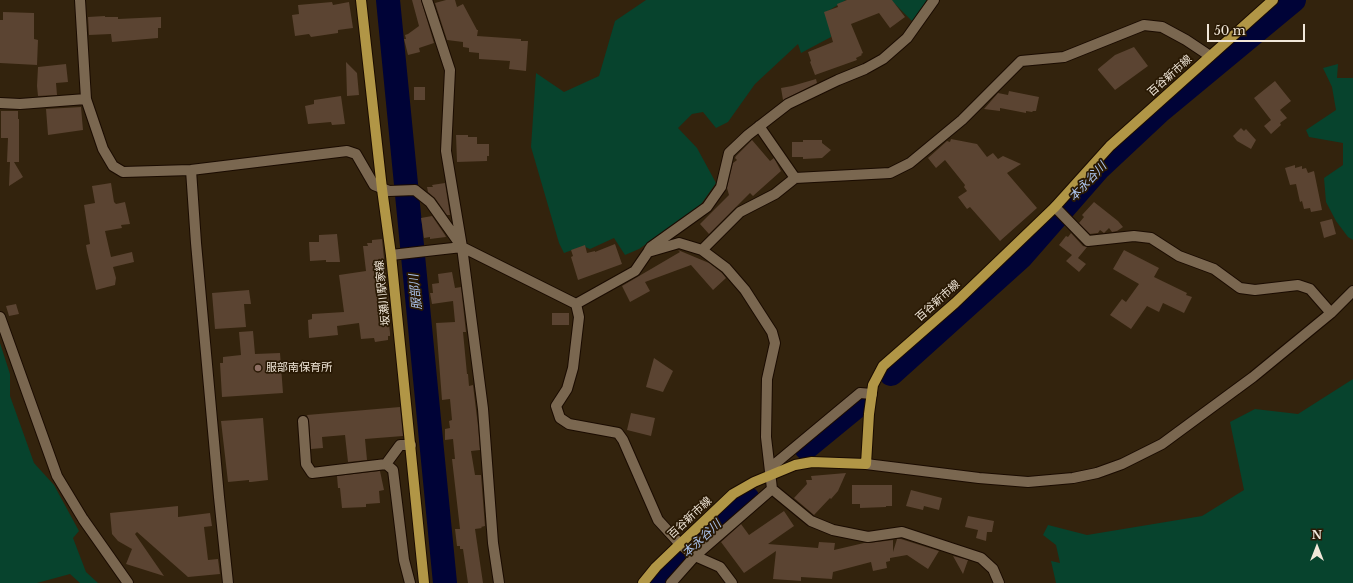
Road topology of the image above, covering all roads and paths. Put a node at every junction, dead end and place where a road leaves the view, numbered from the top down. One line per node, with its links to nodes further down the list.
1 (80, 0): 7 (street)
2 (361, 0): 12 (main road, 坂瀬川駅家線)
3 (427, 0): 14 (street)
4 (934, 0): 9 (street)
5 (1273, 0): 6 (main road, 百谷新市線)
6 (1210, 56): 11 (street); 13 (main road, 百谷新市線)
7 (86, 99): 8 (street); 10 (street)
8 (0, 103)
9 (759, 126): 11 (street); 16 (street)
10 (191, 170): 12 (street); 32 (street)
11 (795, 178): 15 (street)
12 (382, 189): 14 (street); 17 (main road, 坂瀬川駅家線)
13 (1055, 207): 20 (street); 22 (main road, 百谷新市線)
14 (462, 247): 17 (street); 19 (street); 35 (street)
15 (702, 250): 16 (street); 27 (street)
16 (648, 252): 19 (street)
17 (395, 255): 24 (main road, 坂瀬川駅家線)
18 (1353, 290): 20 (street)
19 (576, 304): 29 (street)
20 (1331, 313): 26 (street)
21 (0, 317): 31 (street)
22 (872, 394): 26 (main road, 百谷新市線); 27 (street)
23 (303, 421): 25 (street)
24 (411, 445): 25 (street); 34 (main road, 坂瀬川駅家線)
25 (386, 464): 33 (street)
26 (866, 464): 27 (main road, 百谷新市線)
27 (770, 471): 28 (street); 29 (main road, 百谷新市線)
28 (772, 489): 30 (street); 39 (street)
29 (680, 544): 30 (street); 36 (main road, 百谷新市線)
30 (695, 556): 37 (street); 38 (street)
31 (128, 583)
32 (228, 583)
33 (410, 583)
34 (424, 583)
35 (499, 583)
36 (643, 583)
37 (671, 583)
38 (732, 583)
39 (999, 583)

